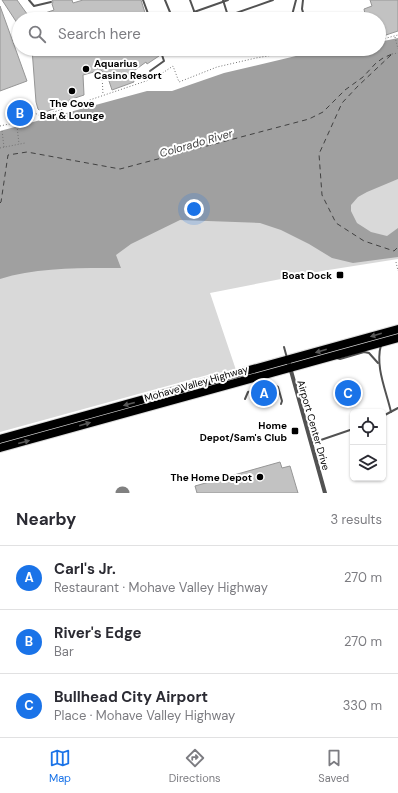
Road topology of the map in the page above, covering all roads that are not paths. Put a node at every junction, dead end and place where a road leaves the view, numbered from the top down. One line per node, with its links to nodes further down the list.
1 (29, 0): 10 (lane)
2 (143, 0): 11 (lane)
3 (166, 0): 12 (lane)
4 (190, 0): 13 (lane)
5 (228, 0): 9 (lane)
6 (273, 0): 15 (lane)
7 (296, 0): 16 (lane)
8 (303, 0): 17 (lane)
9 (223, 1): 13 (lane); 14 (lane)
10 (51, 2)
11 (147, 12)
12 (170, 12)
13 (194, 12)
14 (227, 12)
15 (239, 12)
16 (293, 12)
17 (303, 12)
18 (162, 56): 19 (lane)
19 (150, 71)
20 (398, 329): 26 (highway, Mohave Valley Highway, one-way to 26)
21 (398, 338): 22 (highway, Mohave Valley Highway)
22 (382, 342): 24 (highway, Mohave Valley Highway); 25 (lane)
23 (284, 347): 26 (lane)
24 (331, 356): 25 (lane); 26 (highway, Mohave Valley Highway)
25 (378, 363): 30 (lane)
26 (289, 364): 33 (highway, Mohave Valley Highway, one-way to 33); 34 (street, Airport Center Drive); 35 (highway, Mohave Valley Highway, one-way to 26)
27 (245, 399): 28 (lane)
28 (281, 404)
29 (398, 408): 30 (lane)
30 (392, 412): 31 (lane)
31 (386, 415)
32 (350, 430): 34 (lane)
33 (0, 439)
34 (311, 444): 36 (street, Airport Center Drive)
35 (0, 448)
36 (325, 493)

